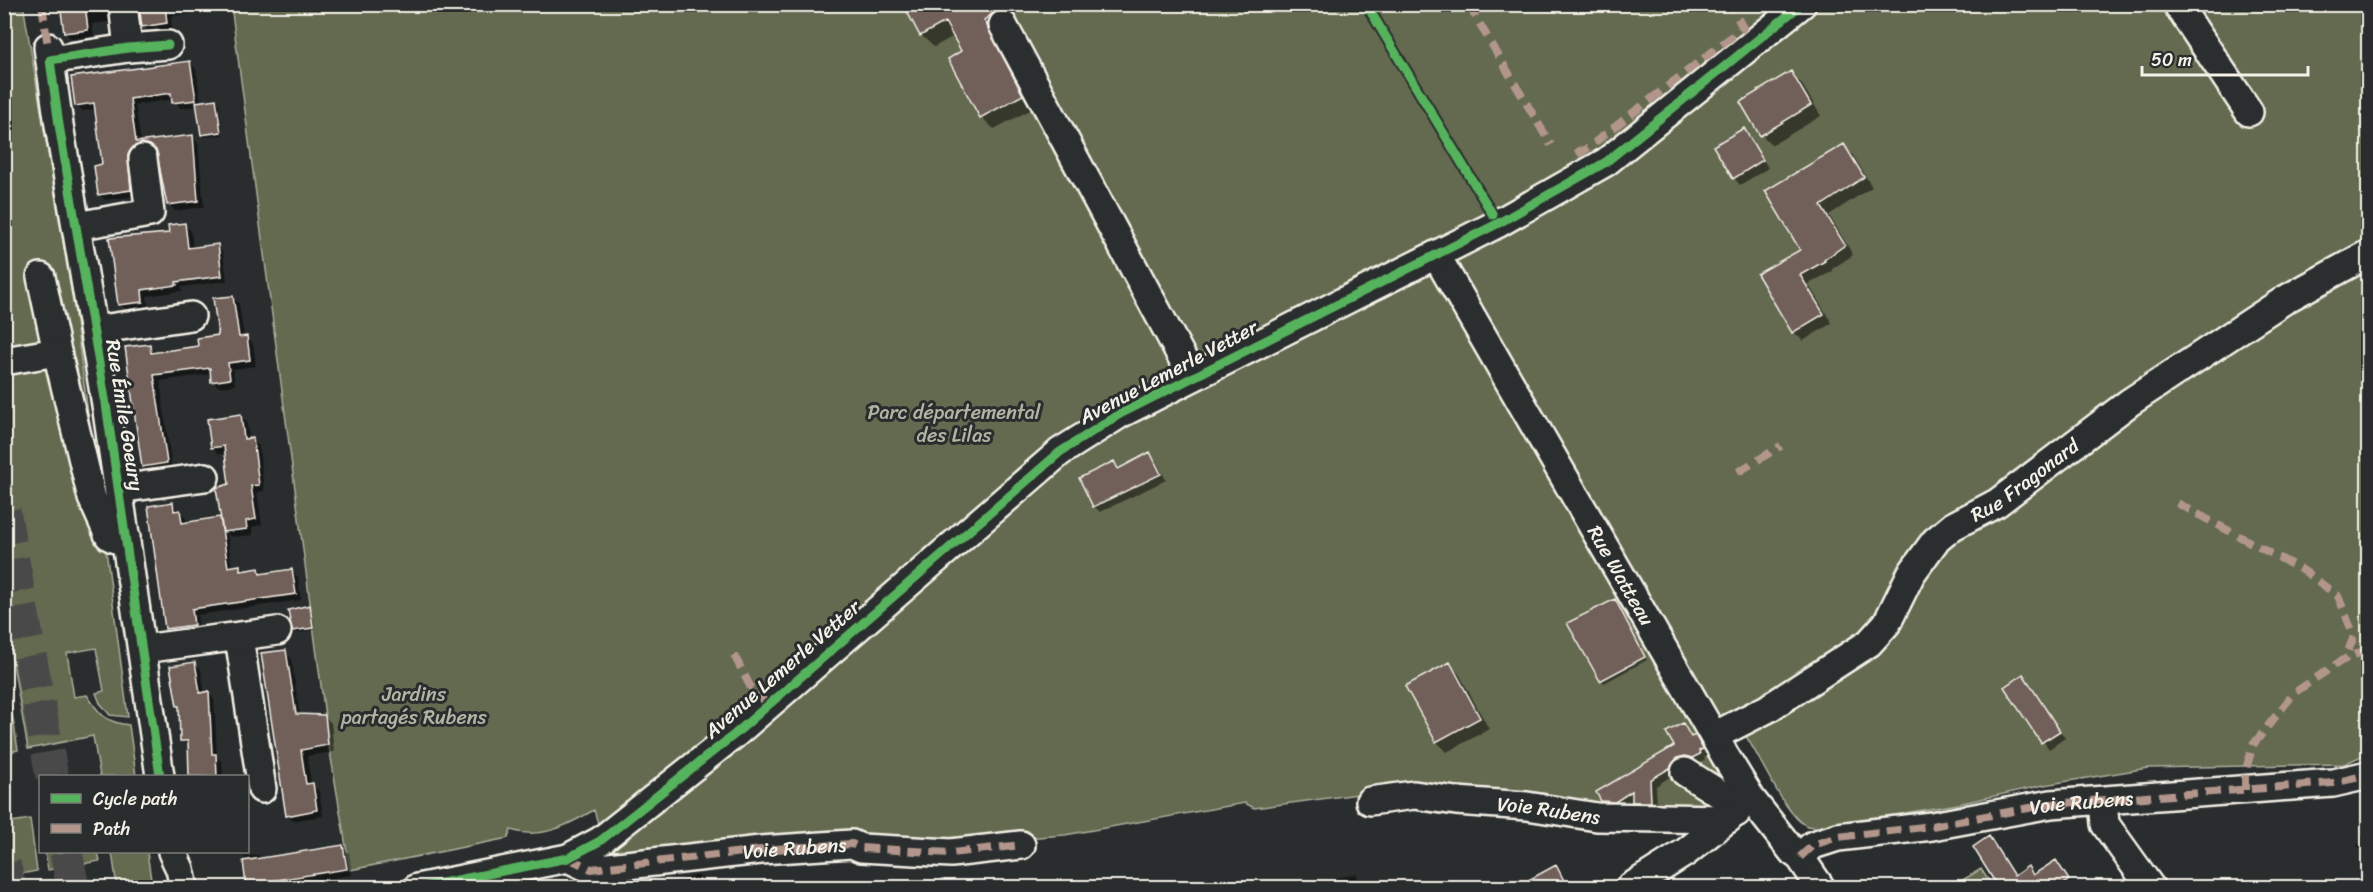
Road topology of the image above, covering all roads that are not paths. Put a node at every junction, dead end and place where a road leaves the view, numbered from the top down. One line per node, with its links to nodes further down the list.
1 (123, 4): 6 (street)
2 (1802, 4): 11 (street, Avenue Lemerle Vetter)
3 (2177, 4): 7 (street)
4 (1003, 25): 17 (street)
5 (168, 45): 6 (street)
6 (128, 48): 9 (street, Rue Émile Goeury)
7 (2249, 112)
8 (143, 159): 9 (street)
9 (76, 226): 14 (street, Rue Émile Goeury)
10 (2368, 254): 24 (street, Rue Fragonard)
11 (1436, 255): 17 (street, Avenue Lemerle Vetter); 24 (street, Rue Watteau)
12 (41, 277): 15 (street)
13 (191, 316): 14 (street)
14 (94, 330): 19 (street, Rue Émile Goeury)
15 (57, 352): 16 (street); 20 (street)
16 (4, 361)
17 (1192, 376): 35 (street, Avenue Lemerle Vetter)
18 (206, 477): 19 (street)
19 (119, 489): 20 (street, Rue Émile Goeury)
20 (126, 537): 23 (street, Rue Émile Goeury)
21 (277, 631): 22 (street)
22 (239, 637): 23 (street); 28 (street)
23 (143, 649): 26 (street, Rue Émile Goeury)
24 (1714, 736): 31 (street, Rue Watteau)
25 (1685, 772): 31 (street)
26 (160, 775)
27 (2368, 775): 30 (street, Voie Rubens)
28 (262, 789)
29 (1370, 801): 31 (street, Voie Rubens)
30 (2103, 801): 34 (street, Voie Rubens); 40 (street)
31 (1739, 811): 34 (street, Rue Watteau); 38 (street)
32 (1021, 845): 35 (street, Voie Rubens)
33 (172, 853): 36 (street)
34 (1800, 857): 39 (street, Rue Watteau)
35 (585, 872): 37 (street)
36 (184, 888)
37 (417, 888)
38 (1629, 888)
39 (1821, 888)
40 (2151, 888)

